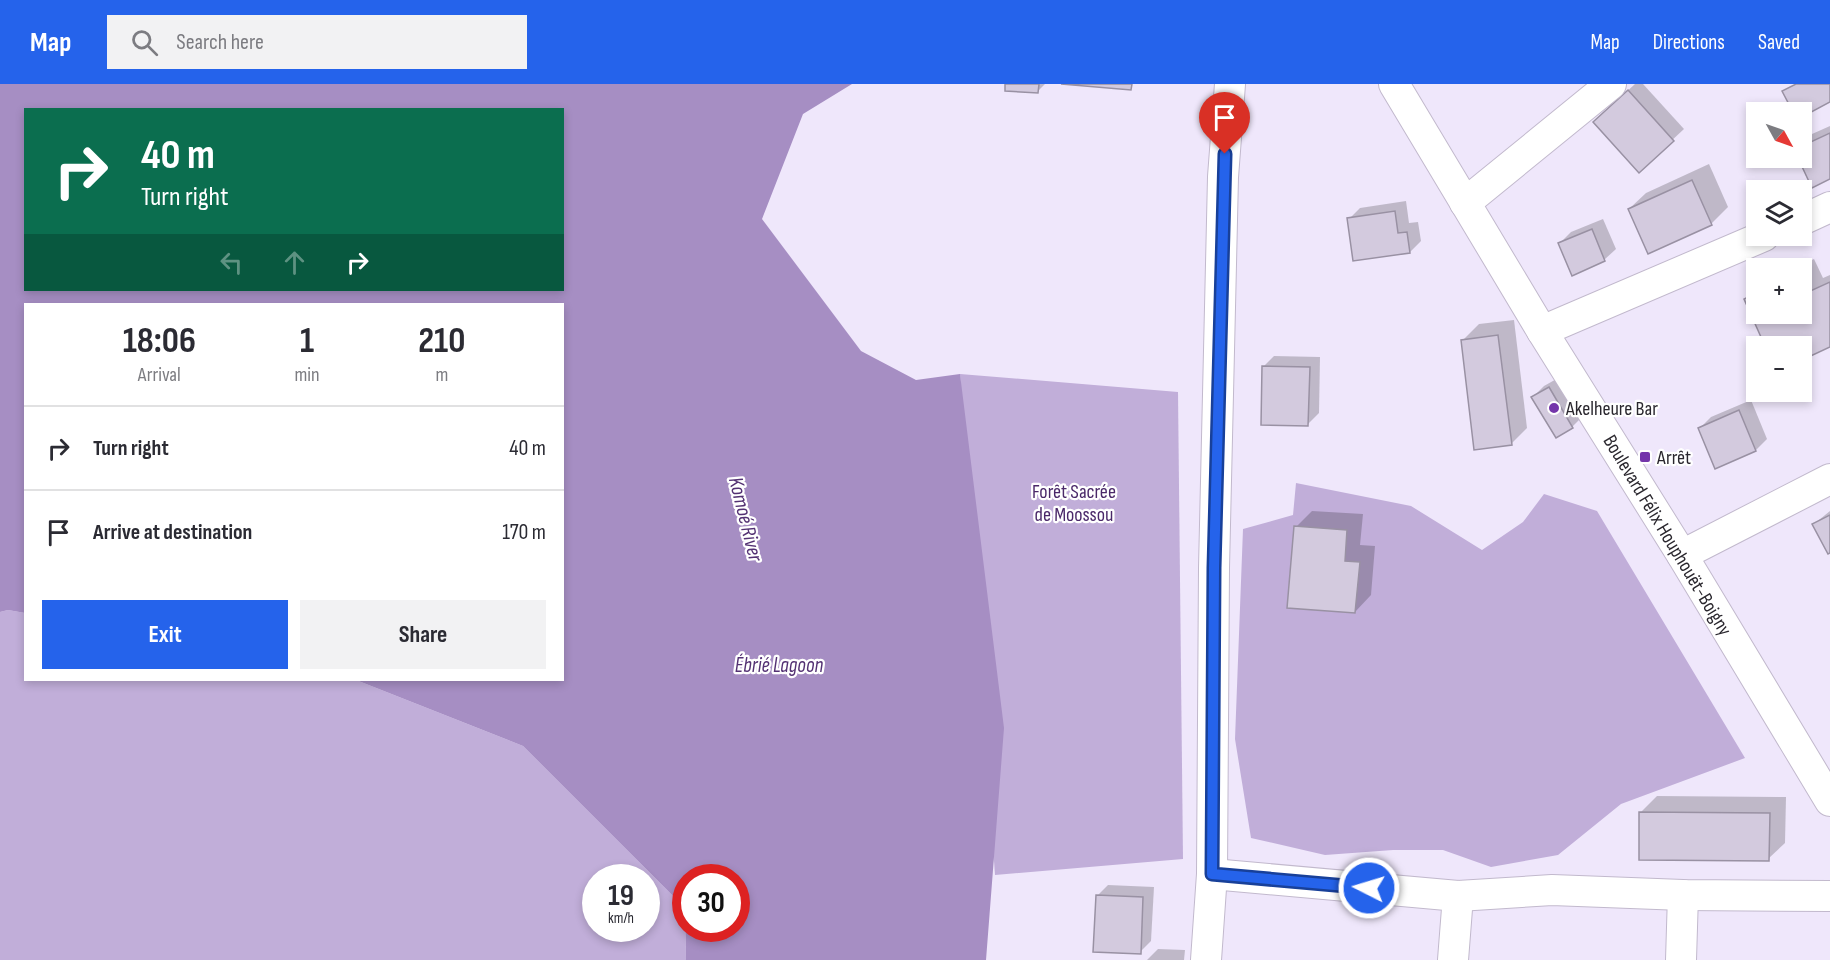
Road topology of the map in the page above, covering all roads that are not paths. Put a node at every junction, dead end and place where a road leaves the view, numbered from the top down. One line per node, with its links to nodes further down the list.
1 (1230, 84): 13 (street)
2 (1394, 84): 4 (street, Boulevard Félix Houphouët-Boigny)
3 (1611, 84): 4 (street)
4 (1465, 203): 8 (street, Boulevard Félix Houphouët-Boigny)
5 (1830, 207): 6 (street)
6 (1812, 215)
7 (1746, 244): 8 (street)
8 (1542, 331): 10 (street, Boulevard Félix Houphouët-Boigny)
9 (1830, 479): 10 (street)
10 (1682, 555): 11 (street, Boulevard Félix Houphouët-Boigny)
11 (1820, 766): 12 (street, Boulevard Félix Houphouët-Boigny)
12 (1830, 801)
13 (1212, 874): 15 (street); 17 (street)
14 (1683, 895): 15 (street); 16 (street); 19 (street)
15 (1458, 896): 18 (street)
16 (1830, 896)
17 (1206, 960)
18 (1453, 960)
19 (1681, 960)

